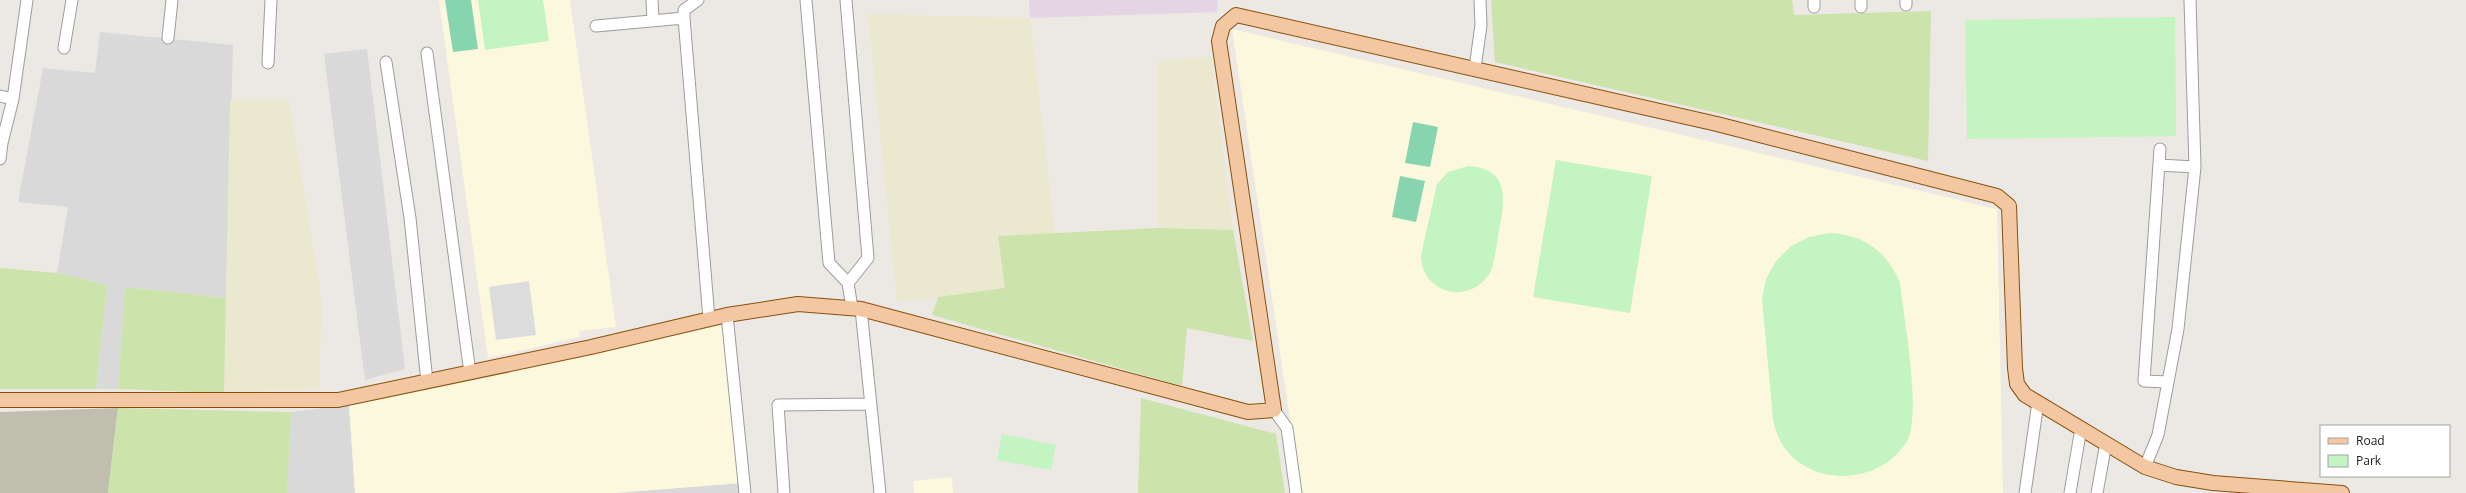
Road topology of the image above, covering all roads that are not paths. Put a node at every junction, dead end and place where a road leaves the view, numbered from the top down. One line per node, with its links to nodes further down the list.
1 (27, 0): 21 (street)
2 (72, 0): 15 (street)
3 (172, 0): 14 (street)
4 (271, 0): 18 (street)
5 (652, 0): 12 (street)
6 (698, 0): 11 (street)
7 (806, 0): 27 (street)
8 (846, 0): 27 (street)
9 (1480, 0): 19 (street)
10 (2190, 0): 26 (street)
11 (684, 18): 12 (street); 30 (street)
12 (654, 21): 13 (street)
13 (596, 26)
14 (168, 38)
15 (64, 48)
16 (427, 53): 31 (street)
17 (386, 62): 32 (street)
18 (268, 64)
19 (1475, 68): 35 (main road); 37 (main road)
20 (0, 96): 21 (street)
21 (13, 99): 22 (street)
22 (1, 143): 24 (street)
23 (2160, 148): 25 (street)
24 (0, 159)
25 (2159, 165): 26 (street); 33 (street)
26 (2195, 167): 33 (street)
27 (848, 283): 28 (street)
28 (856, 308): 29 (main road); 36 (street); 37 (main road)
29 (726, 315): 30 (main road); 42 (street)
30 (709, 319): 31 (main road)
31 (470, 373): 32 (main road)
32 (427, 382): 34 (main road)
33 (2168, 382): 40 (street)
34 (0, 400)
35 (2038, 402): 38 (main road); 46 (street)
36 (871, 404): 43 (street); 44 (street)
37 (1274, 410): 45 (street)
38 (2081, 428): 39 (main road); 47 (street)
39 (2106, 443): 40 (main road); 48 (street)
40 (2145, 467): 41 (main road)
41 (2304, 491): 49 (main road)
42 (745, 493)
43 (784, 493)
44 (880, 493)
45 (1296, 493)
46 (2025, 493)
47 (2070, 493)
48 (2097, 493)
49 (2342, 493)

